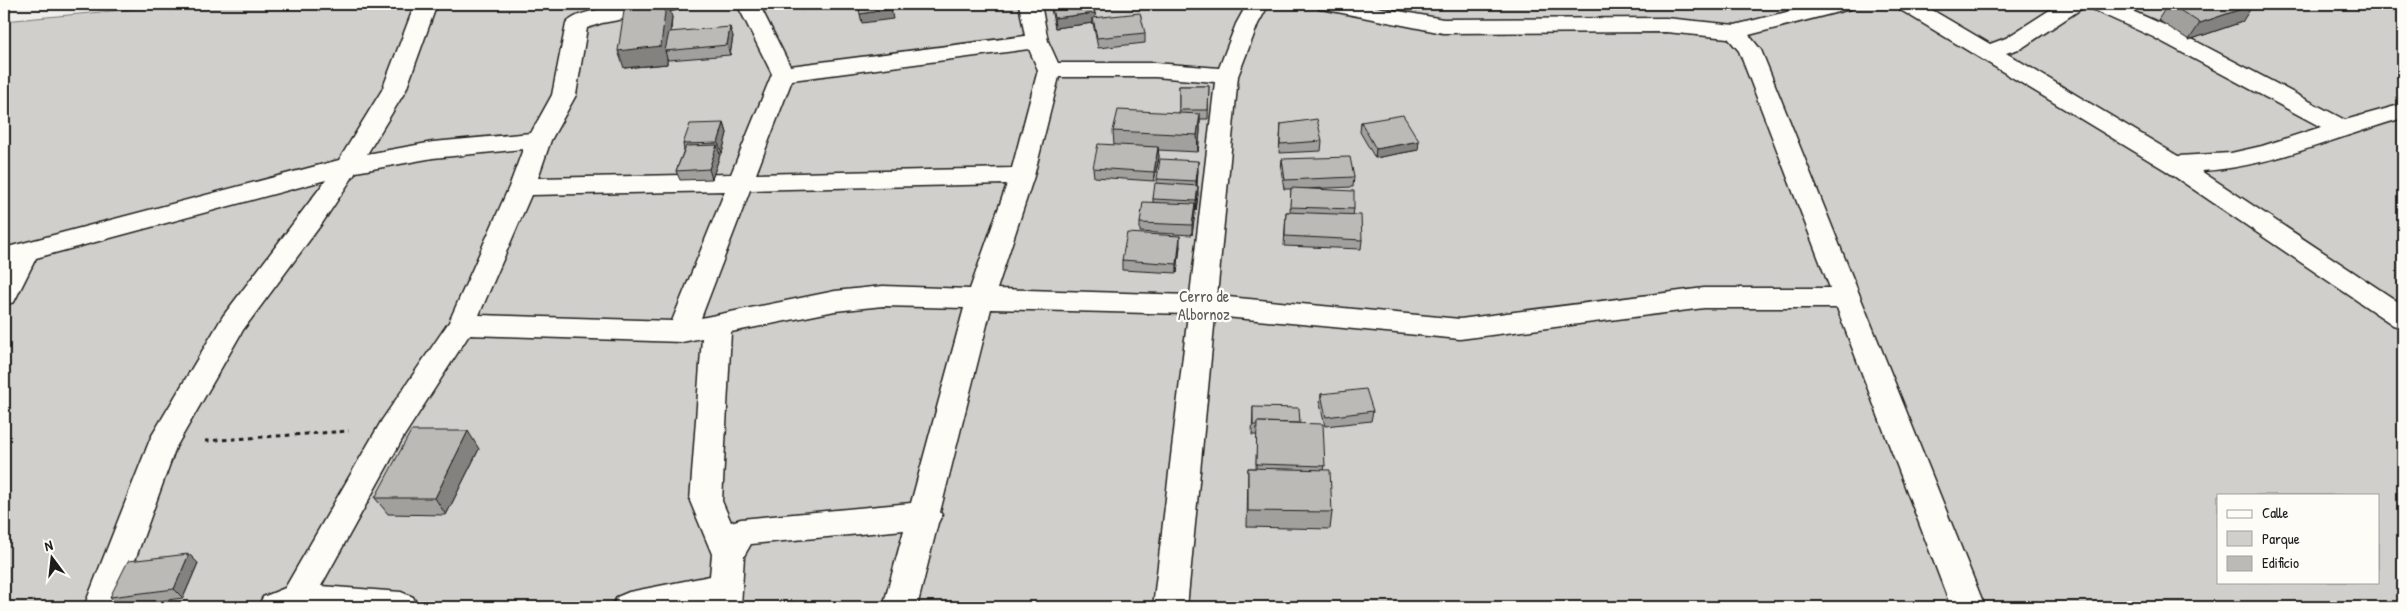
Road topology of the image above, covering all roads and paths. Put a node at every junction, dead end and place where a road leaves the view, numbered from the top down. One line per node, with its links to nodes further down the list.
1 (426, 4): 22 (street)
2 (671, 4): 11 (street)
3 (748, 4): 16 (street)
4 (1030, 4): 13 (street)
5 (1258, 4): 17 (street)
6 (1327, 4): 12 (street)
7 (1842, 4): 12 (street)
8 (1906, 4): 14 (street)
9 (2073, 4): 14 (street)
10 (2099, 4): 19 (street)
11 (600, 11): 20 (street)
12 (1735, 32): 28 (street)
13 (1037, 40): 15 (street); 16 (street)
14 (1988, 52): 21 (street)
15 (1049, 70): 17 (street); 23 (street)
16 (783, 74): 24 (street)
17 (1226, 76): 30 (street)
18 (2403, 111): 19 (street)
19 (2342, 128): 21 (street)
20 (539, 140): 22 (street); 25 (street)
21 (2174, 164): 31 (street)
22 (348, 166): 26 (street); 36 (street)
23 (1022, 176): 24 (street); 29 (street)
24 (739, 183): 25 (street); 34 (street)
25 (522, 187): 32 (street)
26 (16, 254): 27 (street)
27 (4, 295)
28 (1848, 298): 30 (street); 46 (street)
29 (980, 300): 30 (street); 33 (street); 37 (street)
30 (1202, 305): 45 (street)
31 (2403, 318)
32 (461, 325): 34 (street); 35 (street)
33 (717, 325): 34 (street); 38 (street)
34 (682, 332)
35 (393, 428): 36 (path); 40 (street)
36 (162, 444): 41 (street)
37 (926, 515): 38 (street); 44 (street)
38 (728, 554): 39 (street)
39 (725, 597): 43 (street)
40 (286, 603): 42 (street)
41 (101, 607)
42 (401, 607)
43 (629, 607)
44 (900, 607)
45 (1170, 607)
46 (1968, 607)

